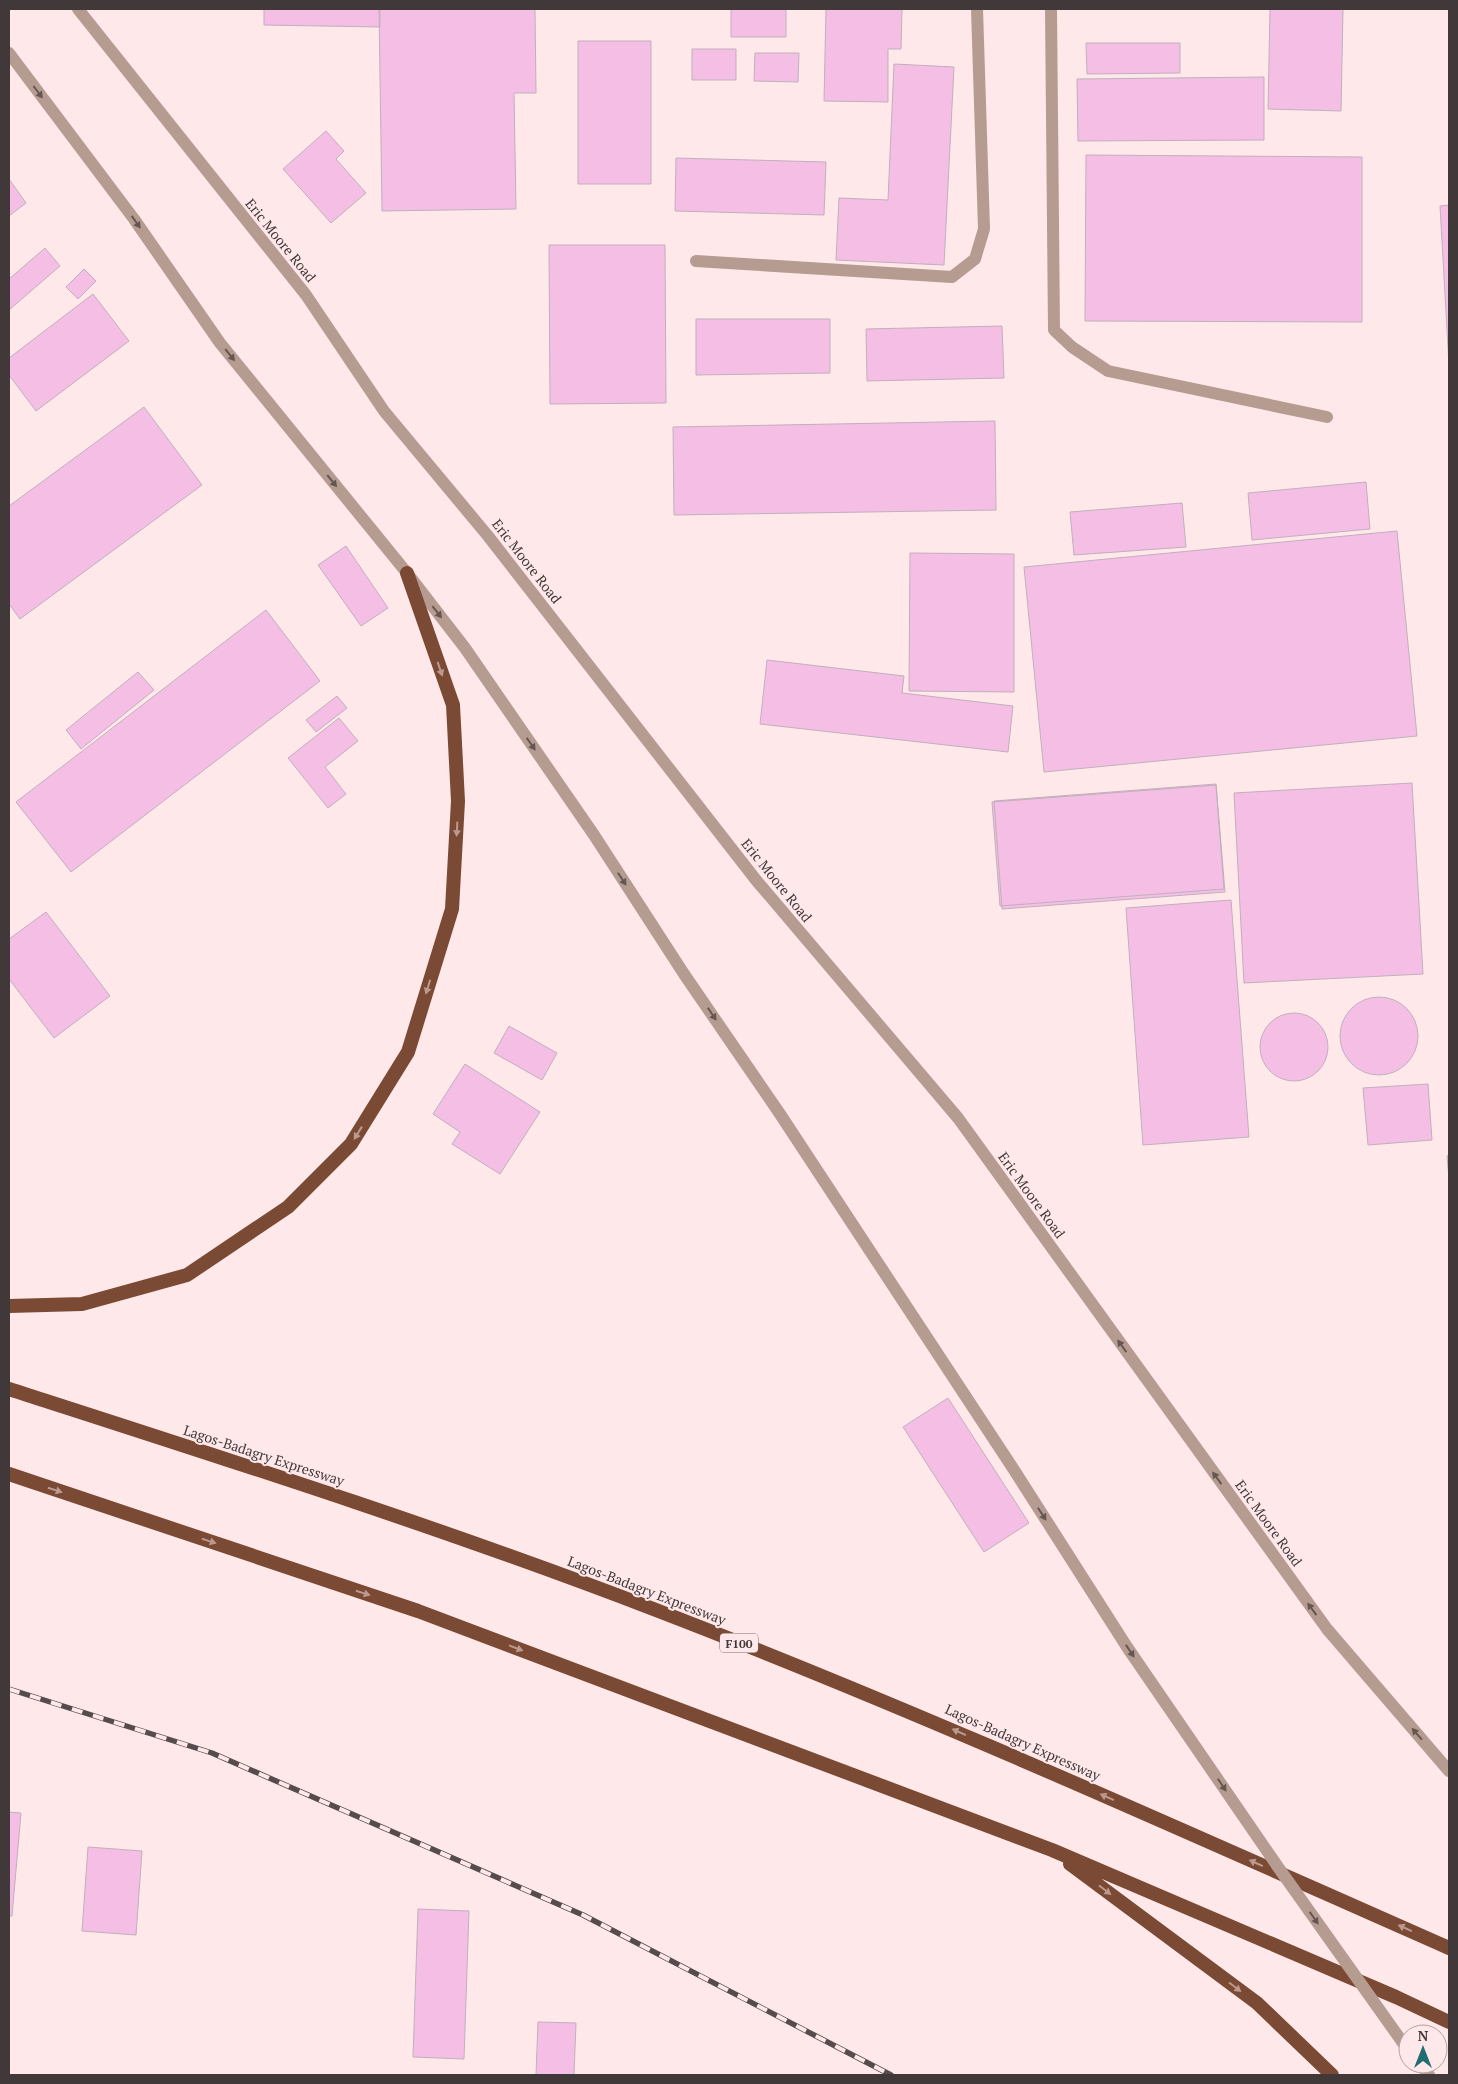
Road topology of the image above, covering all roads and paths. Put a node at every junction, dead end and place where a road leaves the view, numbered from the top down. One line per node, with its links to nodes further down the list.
1 (78, 9): 11 (street, Eric Moore Road, one-way to 1)
2 (977, 9): 5 (street)
3 (1051, 9): 6 (street)
4 (9, 53): 7 (street, one-way to 7)
5 (696, 261)
6 (1327, 417)
7 (407, 573): 8 (highway, one-way to 8); 15 (street, one-way to 15, bridge)
8 (9, 1306)
9 (9, 1389): 13 (highway, Lagos-Badagry Expressway / F100, one-way to 9)
10 (9, 1474): 12 (highway, one-way to 12)
11 (1449, 1771)
12 (1052, 1850): 14 (highway); 16 (highway, one-way to 16)
13 (1449, 1948)
14 (1449, 2022)
15 (1398, 2036)
16 (1332, 2075)

